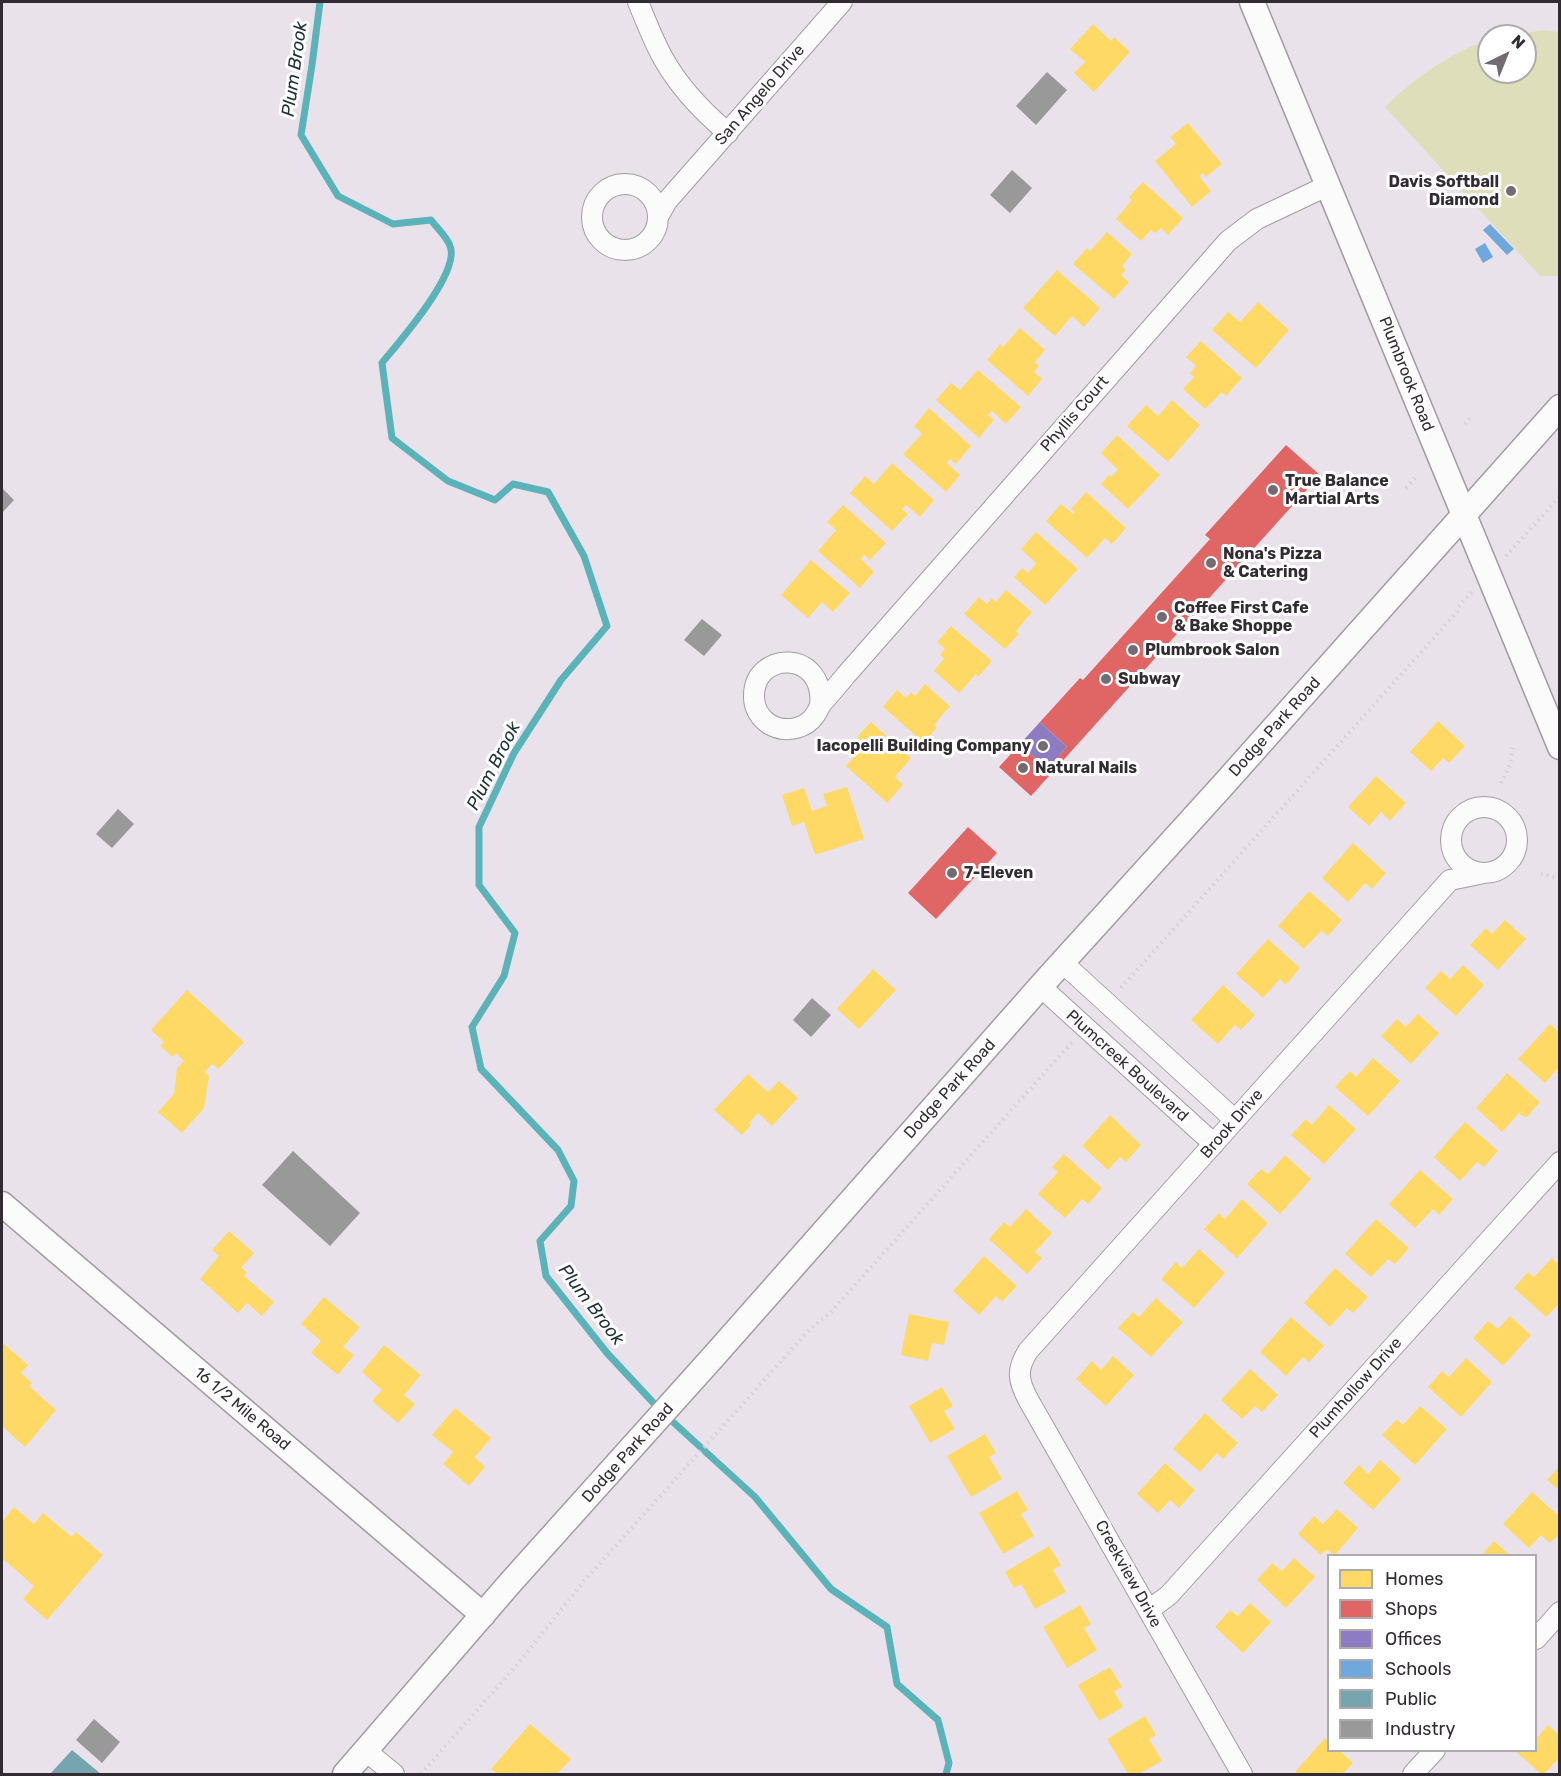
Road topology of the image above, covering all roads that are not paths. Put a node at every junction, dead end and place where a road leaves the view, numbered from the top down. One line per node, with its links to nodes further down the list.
1 (638, 2): 4 (street)
2 (842, 2): 4 (street, San Angelo Drive)
3 (1252, 2): 5 (street, Plumbrook Road)
4 (728, 133): 7 (street, San Angelo Drive)
5 (1329, 185): 10 (street, Plumbrook Road); 12 (street, Phyllis Court)
6 (641, 187): 7 (street, San Angelo Drive); 8 (street); 8 (street, San Angelo Drive)
7 (678, 189): 8 (street, San Angelo Drive)
8 (659, 215)
9 (1560, 407): 10 (street, Dodge Park Road)
10 (1464, 515): 14 (street, Plumbrook Road); 18 (street, Dodge Park Road)
11 (813, 674): 12 (street, Phyllis Court); 13 (street); 13 (street, Phyllis Court)
12 (846, 675): 13 (street, Phyllis Court)
13 (820, 706)
14 (1560, 747)
15 (1452, 848): 16 (street); 16 (street); 17 (street)
16 (1484, 873): 17 (street)
17 (1450, 880): 20 (street, Brook Drive)
18 (1063, 963): 19 (street, Dodge Park Road); 20 (street, Plumcreek Boulevard)
19 (1041, 987): 21 (street, Plumcreek Boulevard); 27 (street, Dodge Park Road)
20 (1235, 1120): 21 (street, Brook Drive)
21 (1214, 1144): 24 (street, Brook Drive)
22 (1560, 1162): 25 (street, Plumhollow Drive)
23 (2, 1206): 27 (street, 16 1/2 Mile Road)
24 (1019, 1371): 25 (street, Creekview Drive)
25 (1149, 1610): 33 (street, Creekview Drive)
26 (1560, 1612): 28 (street)
27 (483, 1615): 29 (street, Dodge Park Road)
28 (1537, 1638)
29 (366, 1750): 31 (street, Dodge Park Road); 32 (street)
30 (1433, 1752): 34 (street)
31 (345, 1774)
32 (394, 1774)
33 (1242, 1774)
34 (1413, 1774)

